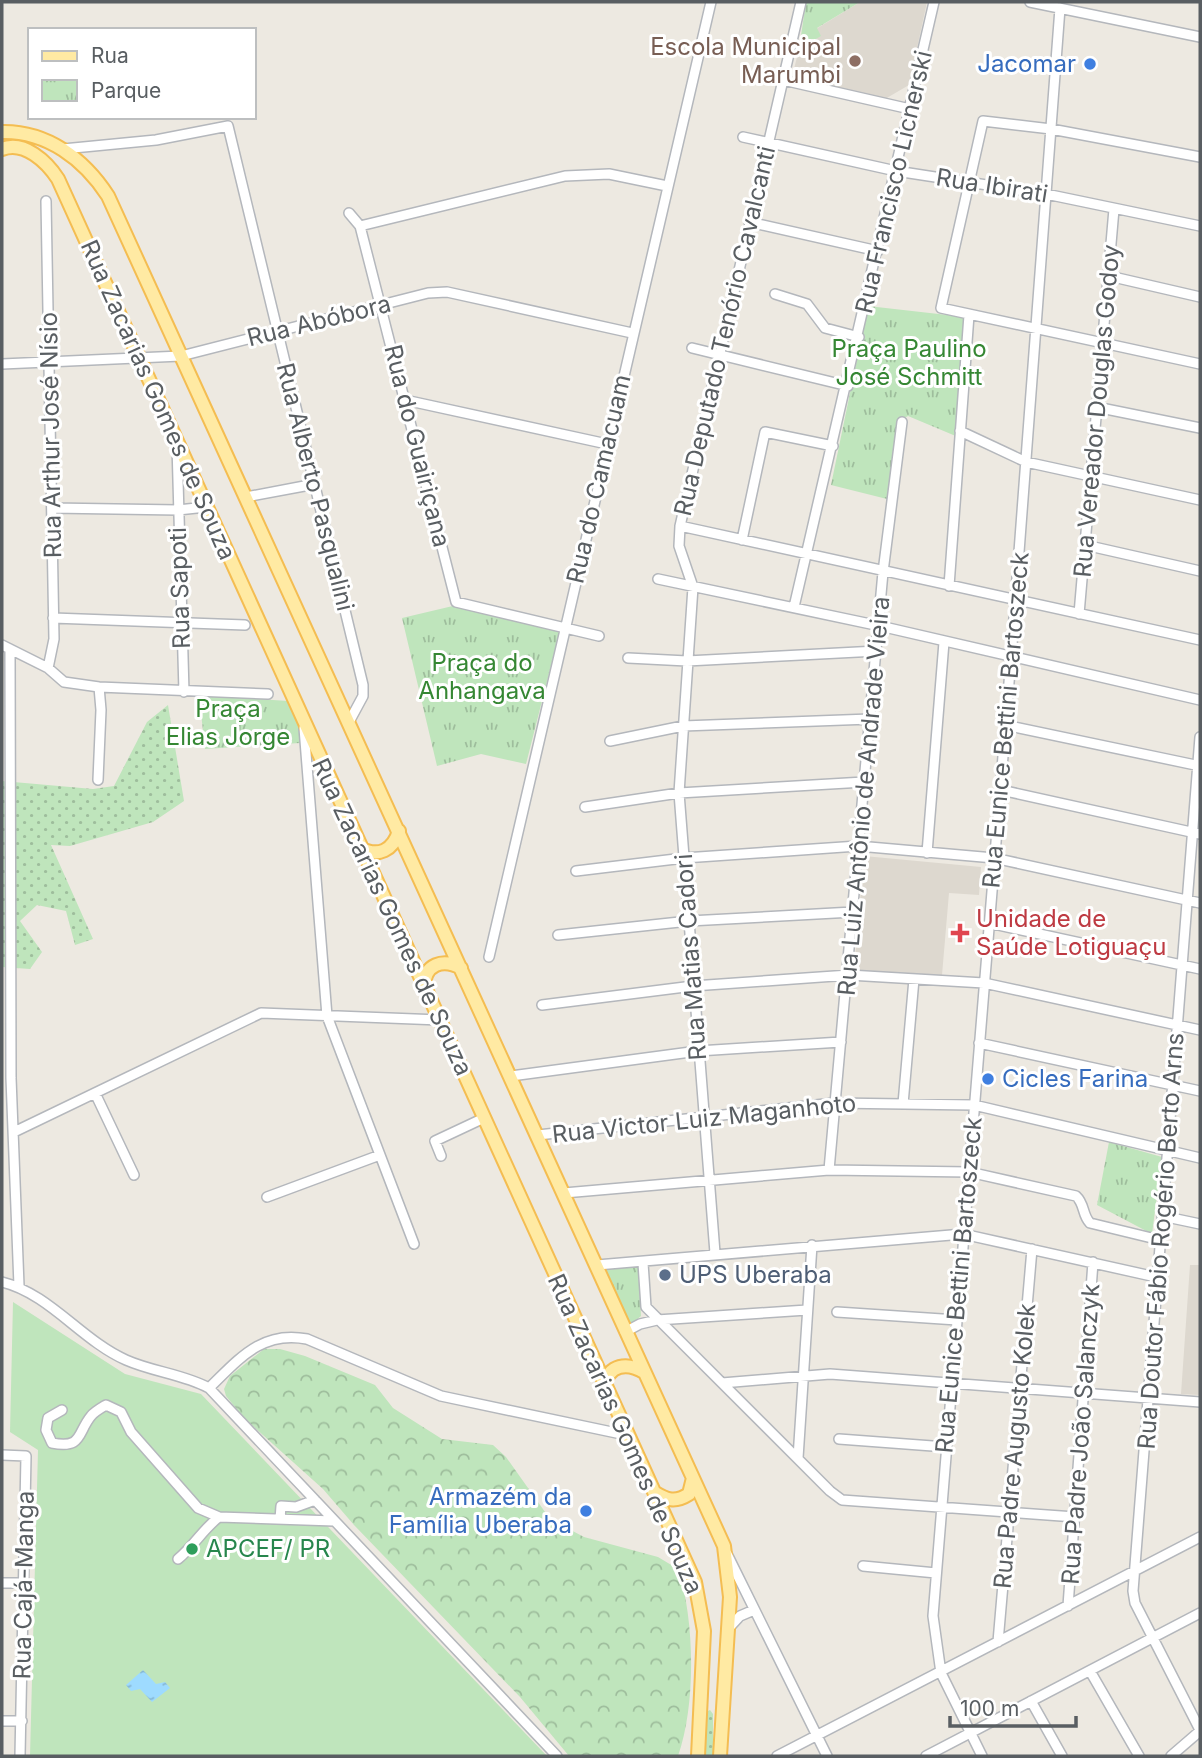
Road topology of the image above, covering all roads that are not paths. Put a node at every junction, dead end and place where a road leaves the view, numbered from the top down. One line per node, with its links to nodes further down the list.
1 (711, 2): 18 (street, Rua do Camacuam)
2 (801, 2): 7 (street, Rua Deputado Tenório Cavalcanti)
3 (934, 2): 8 (street, Rua Francisco Licnerski)
4 (1030, 2): 5 (street)
5 (1059, 8): 6 (street); 9 (street, Rua Eunice Bettini Bartoszeck)
6 (1200, 37)
7 (783, 80): 8 (street); 12 (street, Rua Deputado Tenório Cavalcanti)
8 (910, 109): 16 (street, Rua Francisco Licnerski)
9 (1051, 129): 15 (street); 17 (street); 19 (street, Rua Eunice Bettini Bartoszeck)
10 (2, 132): 14 (main road, Rua Zacarias Gomes de Souza)
11 (743, 137): 12 (street, Rua Ibirati)
12 (768, 142): 16 (street, Rua Ibirati); 23 (street, Rua Deputado Tenório Cavalcanti)
13 (2, 149): 40 (main road, Rua Zacarias Gomes de Souza)
14 (63, 149): 33 (street, Rua Alberto Pasqualini); 39 (main road, Rua Zacarias Gomes de Souza)
15 (1200, 157)
16 (896, 172): 17 (street, Rua Ibirati); 26 (street, Rua Francisco Licnerski)
17 (969, 183): 19 (street, Rua Ibirati); 31 (street)
18 (667, 186): 24 (street); 34 (street, Rua do Camacuam)
19 (1046, 194): 21 (street, Rua Ibirati); 32 (street, Rua Eunice Bettini Bartoszeck)
20 (46, 201): 42 (street, Rua Arthur José Nísio)
21 (1114, 209): 25 (street, Rua Ibirati); 27 (street, Rua Vereador Douglas Godoy)
22 (349, 213): 24 (street, Rua do Guairiçana)
23 (750, 222): 26 (street); 38 (street, Rua Deputado Tenório Cavalcanti)
24 (360, 226): 30 (street, Rua do Guairiçana)
25 (1200, 226)
26 (878, 251): 35 (street, Rua Francisco Licnerski)
27 (1109, 276): 29 (street); 36 (street, Rua Vereador Douglas Godoy)
28 (775, 294): 35 (street)
29 (1200, 297)
30 (380, 305): 33 (street, Rua Abóbora); 34 (street, Rua Abóbora); 45 (street, Rua do Guairiçana)
31 (969, 315): 32 (street); 49 (street)
32 (1036, 329): 36 (street); 53 (street, Rua Eunice Bettini Bartoszeck)
33 (277, 332): 39 (street, Rua Abóbora); 55 (street, Rua Alberto Pasqualini)
34 (632, 333): 51 (street, Rua do Camacuam)
35 (859, 337): 44 (street, Rua Francisco Licnerski)
36 (1101, 344): 43 (street); 46 (street, Rua Vereador Douglas Godoy)
37 (692, 348): 38 (street)
38 (718, 354): 44 (street); 61 (street, Rua Deputado Tenório Cavalcanti)
39 (181, 355): 40 (street, Rua Abóbora); 56 (main road, Rua Zacarias Gomes de Souza)
40 (139, 360): 42 (street, Rua Abóbora); 50 (main road, Rua Zacarias Gomes de Souza)
41 (2, 364): 42 (street, Rua Abóbora)
42 (50, 364): 59 (street, Rua Arthur José Nísio)
43 (1200, 364)
44 (848, 386): 52 (street, Rua Francisco Licnerski)
45 (405, 400): 51 (street); 77 (street, Rua do Guairiçana)
46 (1096, 407): 48 (street); 54 (street, Rua Vereador Douglas Godoy)
47 (902, 422): 66 (street, Rua Luiz Antônio de Andrade Vieira)
48 (1200, 428)
49 (960, 431): 53 (street); 68 (street)
50 (176, 441): 58 (main road, Rua Zacarias Gomes de Souza); 60 (street, Rua Sapoti)
51 (607, 443): 77 (street, Rua do Camacuam)
52 (833, 446): 62 (street); 64 (street, Rua Francisco Licnerski)
53 (1026, 461): 54 (street); 70 (street, Rua Eunice Bettini Bartoszeck)
54 (1091, 475): 57 (street); 63 (street, Rua Vereador Douglas Godoy)
55 (315, 484): 56 (street); 93 (street, Rua Alberto Pasqualini)
56 (246, 497): 93 (main road, Rua Zacarias Gomes de Souza)
57 (1200, 500)
58 (206, 506): 60 (street); 92 (main road, Rua Zacarias Gomes de Souza)
59 (52, 508): 60 (street); 73 (street, Rua Arthur José Nísio)
60 (178, 510): 74 (street, Rua Sapoti)
61 (680, 526): 62 (street); 69 (street, Rua Deputado Tenório Cavalcanti)
62 (742, 540): 64 (street)
63 (1085, 545): 65 (street); 72 (street, Rua Vereador Douglas Godoy)
64 (806, 554): 66 (street); 71 (street, Rua Francisco Licnerski)
65 (1200, 571)
66 (883, 572): 68 (street); 76 (street, Rua Luiz Antônio de Andrade Vieira)
67 (658, 579): 69 (street)
68 (949, 586): 70 (street)
69 (694, 587): 71 (street); 85 (street, Rua Deputado Tenório Cavalcanti)
70 (1015, 601): 72 (street); 84 (street, Rua Eunice Bettini Bartoszeck)
71 (794, 607): 76 (street)
72 (1079, 614): 79 (street)
73 (53, 618): 74 (street); 86 (street, Rua Arthur José Nísio)
74 (180, 622): 75 (street); 88 (street, Rua Sapoti)
75 (245, 625)
76 (880, 626): 80 (street); 82 (street, Rua Luiz Antônio de Andrade Vieira)
77 (565, 628): 78 (street); 120 (street, Rua do Camacuam)
78 (599, 636)
79 (1200, 640)
80 (944, 642): 84 (street); 110 (street)
81 (6, 647): 86 (street); 134 (street)
82 (877, 651): 85 (street); 91 (street, Rua Luiz Antônio de Andrade Vieira)
83 (628, 658): 85 (street)
84 (1011, 658): 90 (street); 94 (street, Rua Eunice Bettini Bartoszeck)
85 (687, 661): 95 (street, Rua Matias Cadori)
86 (48, 668): 87 (street)
87 (99, 687): 88 (street); 101 (street)
88 (184, 692): 89 (street)
89 (268, 694)
90 (1200, 700)
91 (870, 719): 95 (street); 102 (street, Rua Luiz Antônio de Andrade Vieira)
92 (303, 721): 98 (main road, Rua Zacarias Gomes de Souza); 100 (street)
93 (349, 722): 106 (main road, Rua Zacarias Gomes de Souza)
94 (1005, 725): 99 (street); 103 (street, Rua Eunice Bettini Bartoszeck)
95 (683, 726): 97 (street); 104 (street, Rua Matias Cadori)
96 (1200, 737): 99 (street, Rua Doutor Fábio Rogério Berto Arns)
97 (610, 741)
98 (323, 766): 100 (street); 109 (main road, Rua Zacarias Gomes de Souza)
99 (1199, 766): 107 (street, Rua Doutor Fábio Rogério Berto Arns)
100 (307, 774): 130 (street)
101 (98, 780)
102 (864, 782): 104 (street); 108 (street, Rua Luiz Antônio de Andrade Vieira)
103 (1001, 790): 107 (street); 112 (street, Rua Eunice Bettini Bartoszeck)
104 (679, 793): 105 (street); 111 (street, Rua Matias Cadori)
105 (585, 807)
106 (399, 831): 109 (main road); 122 (main road, Rua Zacarias Gomes de Souza)
107 (1197, 833): 114 (street, Rua Doutor Fábio Rogério Berto Arns)
108 (858, 846): 110 (street); 111 (street); 116 (street, Rua Luiz Antônio de Andrade Vieira)
109 (360, 848): 128 (main road, Rua Zacarias Gomes de Souza)
110 (927, 853): 112 (street)
111 (684, 858): 113 (street); 117 (street, Rua Matias Cadori)
112 (994, 858): 114 (street); 118 (street, Rua Eunice Bettini Bartoszeck)
113 (576, 871)
114 (1188, 900): 115 (street); 121 (street, Rua Doutor Fábio Rogério Berto Arns)
115 (1200, 903)
116 (853, 912): 117 (street); 124 (street, Rua Luiz Antônio de Andrade Vieira)
117 (689, 921): 119 (street); 127 (street, Rua Matias Cadori)
118 (989, 923): 121 (street); 126 (street, Rua Eunice Bettini Bartoszeck)
119 (558, 935)
120 (489, 957)
121 (1182, 966): 123 (street); 132 (street, Rua Doutor Fábio Rogério Berto Arns)
122 (461, 968): 128 (main road); 138 (main road, Rua Zacarias Gomes de Souza)
123 (1200, 969)
124 (849, 975): 125 (street); 127 (street); 135 (street, Rua Luiz Antônio de Andrade Vieira)
125 (914, 979): 126 (street); 143 (street)
126 (984, 983): 132 (street); 136 (street, Rua Eunice Bettini Bartoszeck)
127 (693, 986): 129 (street); 137 (street, Rua Matias Cadori)
128 (424, 987): 131 (main road, Rua Zacarias Gomes de Souza)
129 (542, 1006)
130 (327, 1016): 131 (street); 141 (street); 150 (street)
131 (440, 1020): 146 (main road, Rua Zacarias Gomes de Souza)
132 (1178, 1024): 133 (street); 139 (street, Rua Doutor Fábio Rogério Berto Arns)
133 (1200, 1030)
134 (6, 1034): 147 (street)
135 (841, 1042): 137 (street); 142 (street, Rua Luiz Antônio de Andrade Vieira)
136 (979, 1043): 139 (street); 144 (street, Rua Eunice Bettini Bartoszeck)
137 (698, 1051): 138 (street); 145 (street, Rua Matias Cadori)
138 (511, 1076): 148 (main road, Rua Zacarias Gomes de Souza)
139 (1173, 1086): 140 (street); 149 (street, Rua Doutor Fábio Rogério Berto Arns)
140 (1200, 1091)
141 (95, 1093): 147 (street); 155 (street)
142 (834, 1103): 143 (street, Rua Victor Luiz Maganhoto); 145 (street, Rua Victor Luiz Maganhoto); 153 (street, Rua Luiz Antônio de Andrade Vieira)
143 (903, 1104): 144 (street, Rua Victor Luiz Maganhoto)
144 (974, 1105): 149 (street, Rua Victor Luiz Maganhoto); 154 (street, Rua Eunice Bettini Bartoszeck)
145 (703, 1116): 148 (street, Rua Victor Luiz Maganhoto); 156 (street, Rua Matias Cadori)
146 (484, 1118): 151 (street); 184 (main road, Rua Zacarias Gomes de Souza)
147 (14, 1132): 172 (street)
148 (538, 1135): 157 (main road, Rua Zacarias Gomes de Souza)
149 (1166, 1151): 152 (street, Rua Victor Luiz Maganhoto); 159 (street, Rua Doutor Fábio Rogério Berto Arns)
150 (380, 1155): 158 (street); 163 (street)
151 (441, 1156)
152 (1200, 1158)
153 (829, 1170): 154 (street); 156 (street)
154 (969, 1172): 161 (street, Rua Eunice Bettini Bartoszeck); 162 (street)
155 (134, 1175)
156 (708, 1179): 157 (street); 166 (street, Rua Matias Cadori)
157 (565, 1194): 169 (main road, Rua Zacarias Gomes de Souza)
158 (267, 1197)
159 (1162, 1216): 160 (street); 162 (street, Rua Doutor Fábio Rogério Berto Arns)
160 (1200, 1224)
161 (963, 1234): 164 (street); 165 (street); 177 (street, Rua Eunice Bettini Bartoszeck)
162 (1160, 1240): 170 (street, Rua Doutor Fábio Rogério Berto Arns)
163 (414, 1244)
164 (812, 1245): 166 (street); 174 (street)
165 (1032, 1249): 167 (street); 186 (street, Rua Padre Augusto Kolek)
166 (715, 1253): 168 (street)
167 (1093, 1262): 170 (street); 187 (street, Rua Padre João Salanczyk)
168 (643, 1263): 169 (street); 173 (street)
169 (597, 1265): 179 (main road, Rua Zacarias Gomes de Souza)
170 (1156, 1277): 188 (street, Rua Doutor Fábio Rogério Berto Arns)
171 (2, 1282): 172 (street)
172 (19, 1286): 185 (street)
173 (646, 1307): 176 (street); 178 (street)
174 (807, 1310): 176 (street); 181 (street)
175 (838, 1312): 177 (street)
176 (657, 1320): 178 (street); 182 (street)
177 (957, 1320): 183 (street, Rua Eunice Bettini Bartoszeck)
178 (640, 1324): 179 (street)
179 (625, 1332): 180 (main road, Rua Zacarias Gomes de Souza)
180 (644, 1372): 184 (main road); 196 (main road, Rua Zacarias Gomes de Souza)
181 (803, 1376): 182 (street); 183 (street); 195 (street)
182 (722, 1383): 195 (street)
183 (951, 1383): 186 (street); 193 (street, Rua Eunice Bettini Bartoszeck)
184 (604, 1385): 191 (main road, Rua Zacarias Gomes de Souza)
185 (209, 1388): 191 (street); 198 (street)
186 (1020, 1388): 187 (street); 201 (street, Rua Padre Augusto Kolek)
187 (1084, 1392): 188 (street); 203 (street, Rua Padre João Salanczyk)
188 (1149, 1398): 189 (street); 212 (street, Rua Doutor Fábio Rogério Berto Arns)
189 (1200, 1402)
190 (62, 1410): 202 (street)
191 (626, 1435): 197 (main road, Rua Zacarias Gomes de Souza)
192 (839, 1439): 193 (street)
193 (946, 1447): 200 (street, Rua Eunice Bettini Bartoszeck)
194 (2, 1455): 214 (street, Rua Cajá-Manga)
195 (798, 1458): 200 (street)
196 (692, 1476): 197 (main road); 208 (main road, Rua Zacarias Gomes de Souza)
197 (654, 1492): 224 (main road, Rua Zacarias Gomes de Souza)
198 (315, 1500): 199 (street); 206 (street)
199 (296, 1507): 204 (street); 205 (street)
200 (941, 1509): 201 (street); 211 (street, Rua Eunice Bettini Bartoszeck)
201 (1009, 1513): 203 (street); 220 (street, Rua Padre Augusto Kolek)
202 (219, 1517): 204 (street); 209 (street)
203 (1074, 1517): 215 (street, Rua Padre João Salanczyk)
204 (281, 1519): 205 (street)
205 (295, 1520): 206 (street)
206 (334, 1521): 232 (street)
207 (1200, 1537): 212 (street)
208 (724, 1546): 216 (street); 218 (main road, Rua Zacarias Gomes de Souza)
209 (177, 1559)
210 (863, 1566): 211 (street)
211 (936, 1573): 222 (street, Rua Eunice Bettini Bartoszeck)
212 (1133, 1573): 215 (street); 219 (street, Rua Doutor Fábio Rogério Berto Arns)
213 (2, 1583): 214 (street)
214 (25, 1583): 227 (street, Rua Cajá-Manga)
215 (1068, 1605): 220 (street)
216 (754, 1610): 218 (street); 230 (street)
217 (1200, 1613): 219 (street)
218 (725, 1634): 225 (main road, Rua Zacarias Gomes de Souza)
219 (1153, 1637): 221 (street); 228 (street, Rua Doutor Fábio Rogério Berto Arns)
220 (998, 1642): 222 (street)
221 (1090, 1671): 223 (street); 240 (street)
222 (941, 1672): 229 (street, Rua Eunice Bettini Bartoszeck); 230 (street)
223 (1031, 1701): 229 (street); 239 (street)
224 (701, 1716): 225 (main road); 233 (main road, Rua Zacarias Gomes de Souza)
225 (723, 1718): 234 (main road, Rua Zacarias Gomes de Souza)
226 (2, 1721): 227 (street)
227 (22, 1721): 231 (street, Rua Cajá-Manga)
228 (1200, 1731): 241 (street)
229 (970, 1733): 237 (street); 238 (street, Rua Eunice Bettini Bartoszeck)
230 (817, 1735): 235 (street); 236 (street)
231 (20, 1756)
232 (557, 1756)
233 (698, 1756)
234 (720, 1756)
235 (777, 1756)
236 (827, 1756)
237 (926, 1756)
238 (982, 1756)
239 (1062, 1756)
240 (1139, 1756)
241 (1171, 1756)

